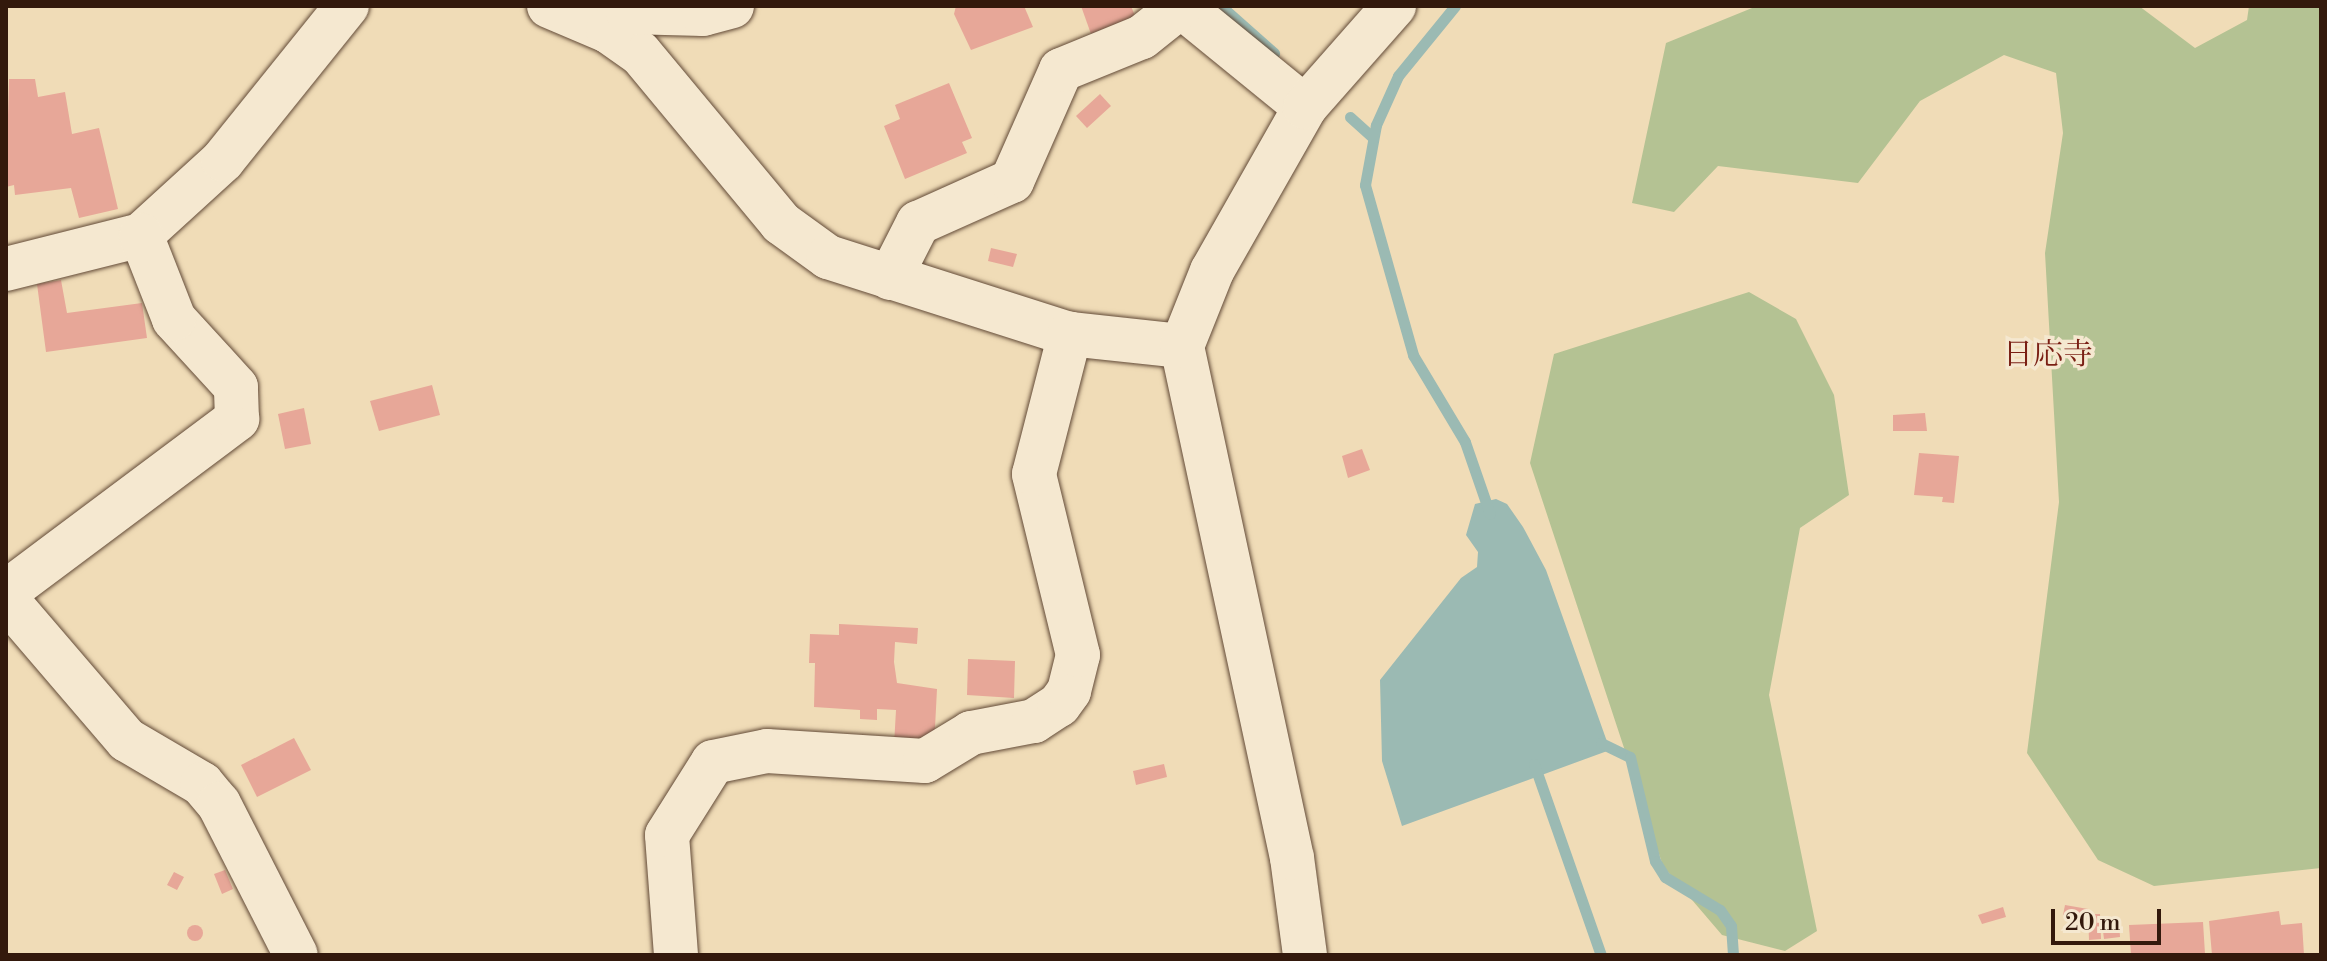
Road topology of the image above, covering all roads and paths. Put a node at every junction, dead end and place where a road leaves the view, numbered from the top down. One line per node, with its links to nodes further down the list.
1 (347, 6): 8 (street)
2 (549, 6): 6 (street)
3 (732, 6): 6 (street)
4 (1181, 6): 7 (street); 10 (street)
5 (1394, 6): 7 (street)
6 (608, 31): 10 (street)
7 (1305, 107): 12 (street)
8 (141, 235): 9 (street); 13 (street)
9 (6, 269)
10 (890, 278): 11 (street)
11 (1070, 334): 12 (street); 16 (street)
12 (1182, 346): 17 (street)
13 (6, 592)
14 (6, 599): 15 (street)
15 (296, 955)
16 (676, 955)
17 (1305, 955)

